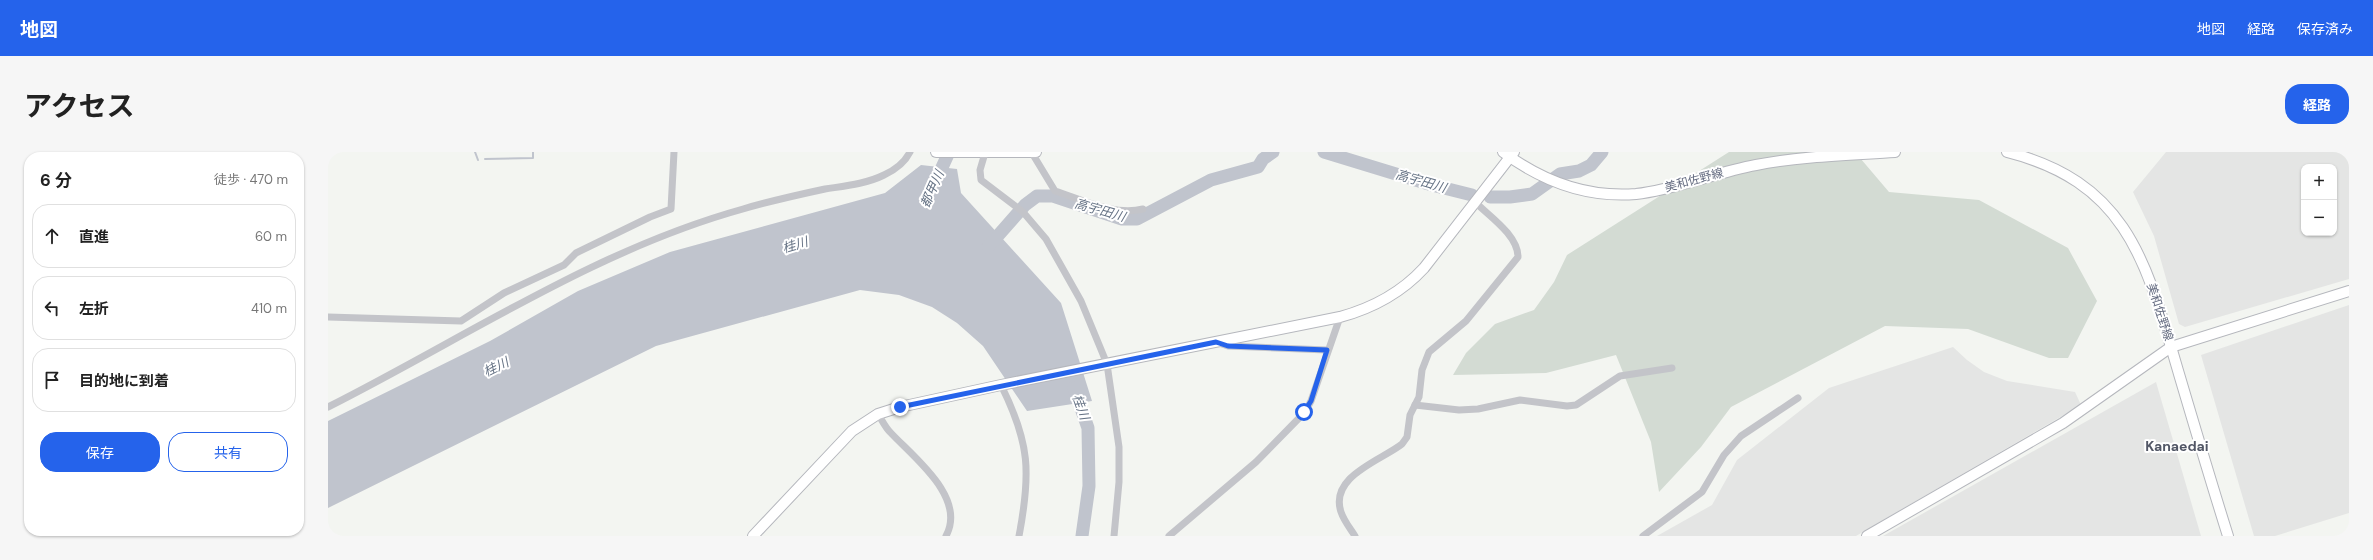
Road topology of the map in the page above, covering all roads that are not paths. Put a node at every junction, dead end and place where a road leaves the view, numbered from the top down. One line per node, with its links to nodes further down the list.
1 (674, 152): 13 (street)
2 (910, 152): 23 (street)
3 (936, 152): 8 (street)
4 (1034, 152): 8 (street); 11 (street)
5 (1895, 152): 7 (street, 美和佐野線)
6 (2007, 152): 16 (street, 美和佐野線)
7 (1846, 153): 9 (street, 美和佐野線)
8 (982, 154): 18 (street)
9 (1509, 154): 10 (street)
10 (1475, 202): 14 (street); 22 (street)
11 (1143, 209)
12 (2349, 291): 16 (street)
13 (328, 317)
14 (1340, 317): 15 (street); 17 (street)
15 (1216, 342): 17 (street); 18 (street)
16 (2171, 347): 32 (street); 33 (street, 美和佐野線)
17 (1327, 350): 29 (street)
18 (1104, 364): 20 (street); 28 (street)
19 (1672, 368): 22 (street)
20 (1002, 385): 24 (street); 27 (street)
21 (1798, 398): 31 (street)
22 (1415, 405): 30 (street)
23 (328, 407)
24 (878, 414): 25 (street); 26 (street)
25 (753, 536)
26 (946, 536)
27 (1019, 536)
28 (1114, 536)
29 (1169, 536)
30 (1355, 536)
31 (1643, 536)
32 (1867, 536)
33 (2228, 536)

